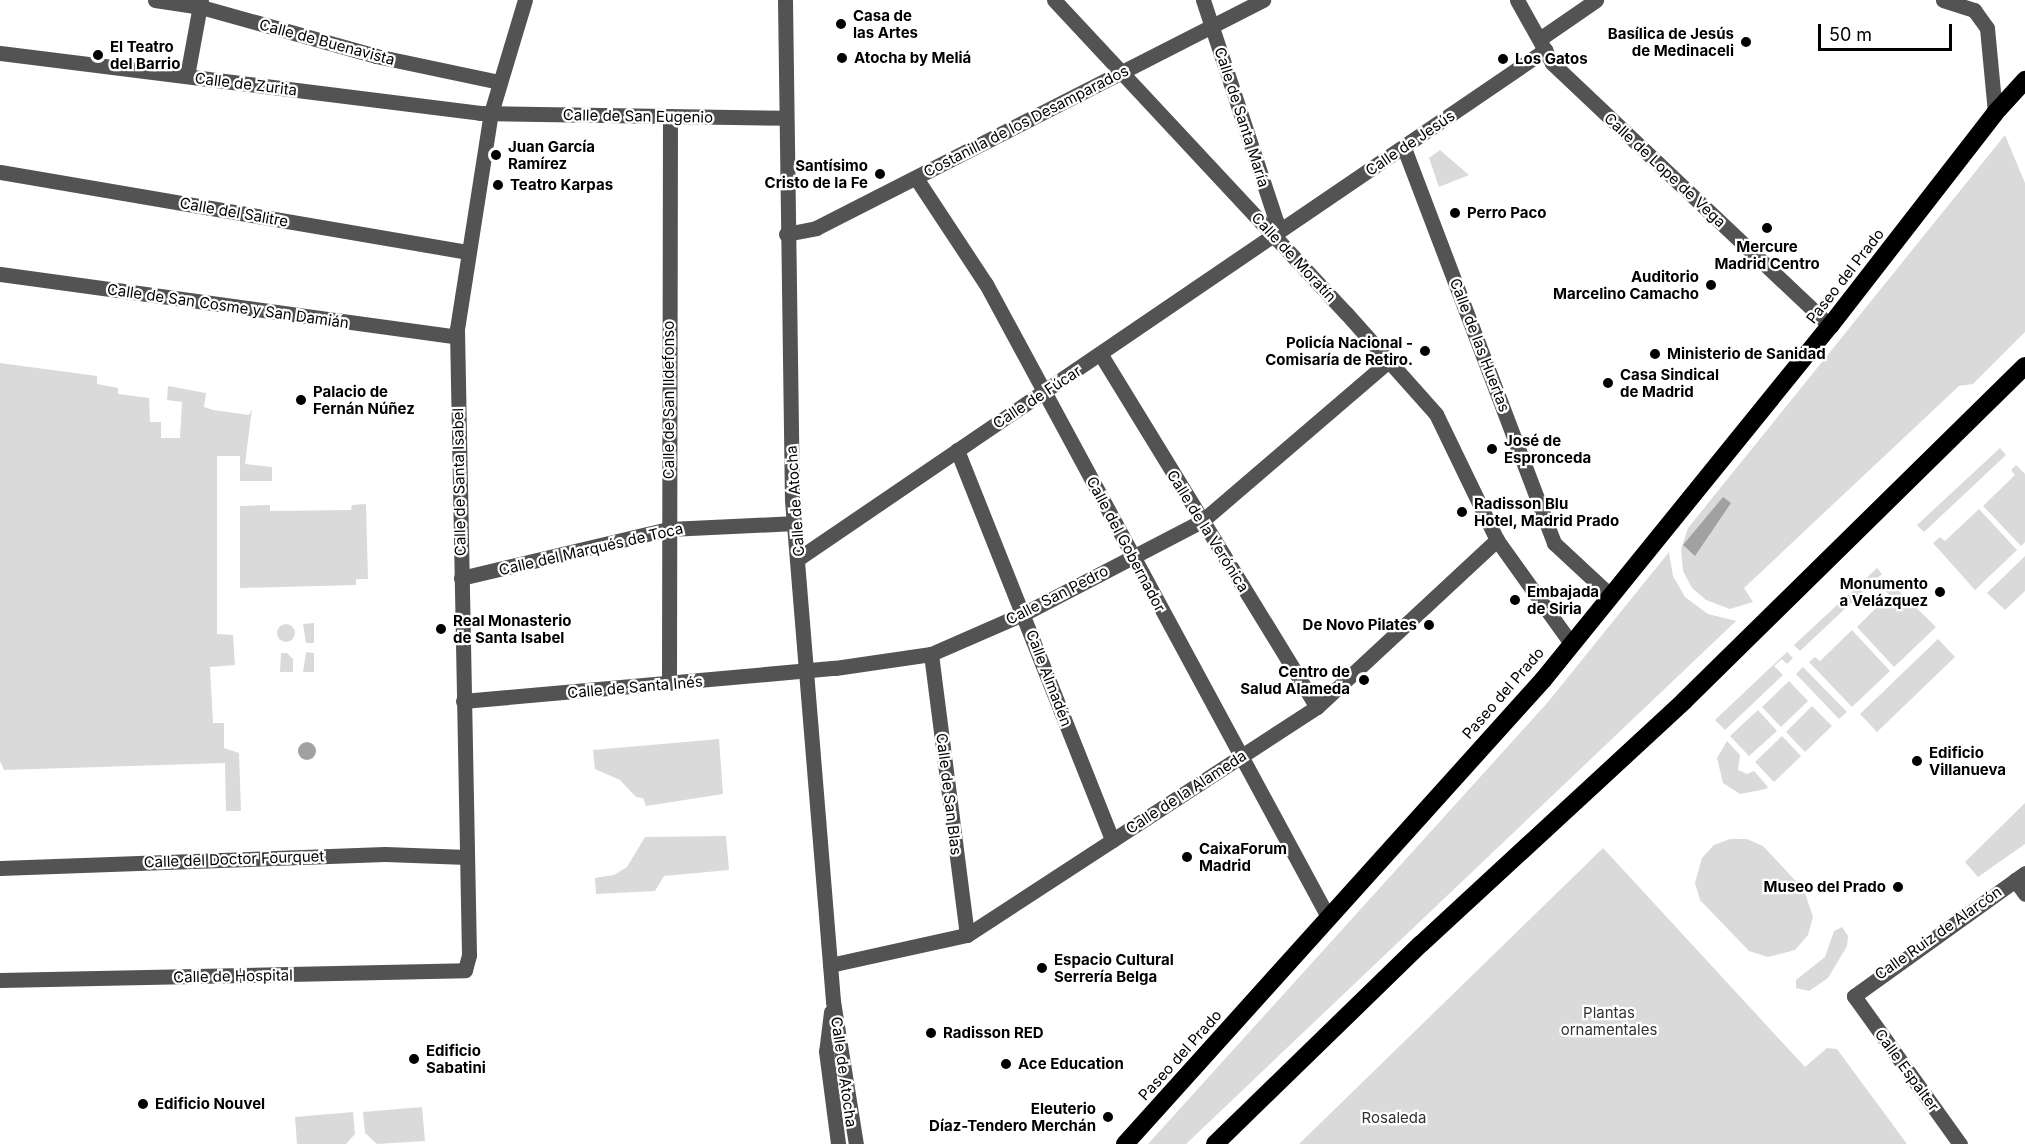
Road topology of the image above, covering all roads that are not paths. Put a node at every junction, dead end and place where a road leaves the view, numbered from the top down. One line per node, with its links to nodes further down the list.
1 (155, 0): 10 (street, Calle de Buenavista)
2 (525, 0): 17 (street, Calle de Santa Isabel)
3 (785, 0): 21 (street, Calle de Atocha)
4 (1054, 0): 14 (street, Calle de Moratín)
5 (1203, 0): 11 (street, Calle de Santa María)
6 (1263, 0): 11 (street, Costanilla de los Desamparados)
7 (1517, 0): 12 (street, Calle de Lope de Vega)
8 (1596, 0): 12 (street, Calle de Jesús)
9 (1943, 0): 18 (street)
10 (201, 4): 15 (street); 17 (street, Calle de Buenavista)
11 (1212, 26): 14 (street, Costanilla de los Desamparados); 26 (street, Calle de Santa María)
12 (1543, 44): 22 (street, Calle de Jesús); 29 (street, Calle de Lope de Vega)
13 (0, 53): 15 (street, Calle de Zurita)
14 (1121, 71): 24 (street, Costanilla de los Desamparados); 26 (street, Calle de Moratín)
15 (187, 76): 19 (street, Calle de Zurita)
16 (2025, 80): 18 (highway, Paseo del Prado)
17 (499, 82): 19 (street, Calle de Santa Isabel)
18 (1995, 112): 29 (highway, Paseo del Prado)
19 (491, 113): 20 (street, Calle de San Eugenio); 27 (street, Calle de Santa Isabel)
20 (670, 116): 21 (street, Calle de San Eugenio); 38 (street, Calle de San Ildefonso)
21 (785, 118): 25 (street, Calle de Atocha)
22 (1404, 148): 26 (street, Calle de Jesús); 43 (street, Calle de las Huertas)
23 (0, 172): 27 (street, Calle del Salitre)
24 (916, 178): 25 (street, Costanilla de los Desamparados); 34 (street, Calle del Gobernador)
25 (786, 234): 36 (street, Calle de Atocha)
26 (1273, 234): 31 (street, Calle de Fúcar); 32 (street, Calle de Moratín)
27 (468, 252): 30 (street, Calle de Santa Isabel)
28 (0, 274): 30 (street, Calle de San Cosme y San Damián)
29 (1830, 326): 43 (highway, Paseo del Prado)
30 (457, 337): 42 (street, Calle de Santa Isabel)
31 (1101, 355): 34 (street, Calle de Fúcar); 37 (street, Calle de la Verónica)
32 (1389, 361): 37 (street, Calle San Pedro); 39 (street, Calle de Moratín)
33 (2025, 366): 67 (highway)
34 (1044, 391): 35 (street, Calle de Fúcar); 40 (street, Calle del Gobernador)
35 (957, 450): 41 (street, Calle de Fúcar); 44 (street, Calle Almadén)
36 (795, 522): 38 (street, Calle del Marqués de Toca); 41 (street, Calle de Atocha)
37 (1202, 522): 40 (street, Calle San Pedro); 50 (street, Calle de la Verónica)
38 (669, 529): 42 (street, Calle del Marqués de Toca); 48 (street, Calle de San Ildefonso)
39 (1497, 540): 45 (street, Calle de Moratín); 50 (street, Calle de la Alameda)
40 (1131, 556): 44 (street, Calle San Pedro); 51 (street, Calle del Gobernador)
41 (799, 558): 47 (street, Calle de Atocha)
42 (460, 578): 49 (street, Calle de Santa Isabel)
43 (1610, 595): 45 (highway, Paseo del Prado)
44 (1025, 613): 46 (street, Calle San Pedro); 52 (street, Calle Almadén)
45 (1570, 642): 57 (highway, Paseo del Prado)
46 (931, 654): 47 (street, Calle San Pedro); 58 (street, Calle de San Blas)
47 (807, 671): 48 (street, Calle de Santa Inés); 59 (street, Calle de Atocha)
48 (669, 683): 49 (street, Calle de Santa Inés)
49 (463, 701): 53 (street, Calle de Santa Isabel)
50 (1317, 706): 51 (street, Calle de la Alameda)
51 (1241, 756): 52 (street, Calle de la Alameda); 57 (street, Calle del Gobernador)
52 (1112, 840): 58 (street, Calle de la Alameda)
53 (467, 857): 54 (street, Calle del Doctor Fourquet); 60 (street, Calle de Santa Isabel)
54 (0, 868)
55 (2020, 877): 56 (street); 62 (street, Calle Ruiz de Alarcón)
56 (2025, 894)
57 (1328, 915): 66 (highway, Paseo del Prado)
58 (967, 935): 59 (street, Calle de la Alameda)
59 (831, 965): 63 (street, Calle de Atocha)
60 (465, 970): 61 (street, Calle de Hospital)
61 (0, 980)
62 (1854, 996): 68 (street, Calle Espalter)
63 (833, 1000): 64 (street, Calle de Atocha); 65 (street, Calle de Atocha)
64 (838, 1144)
65 (856, 1144)
66 (1125, 1144)
67 (1215, 1144)
68 (1960, 1144)

